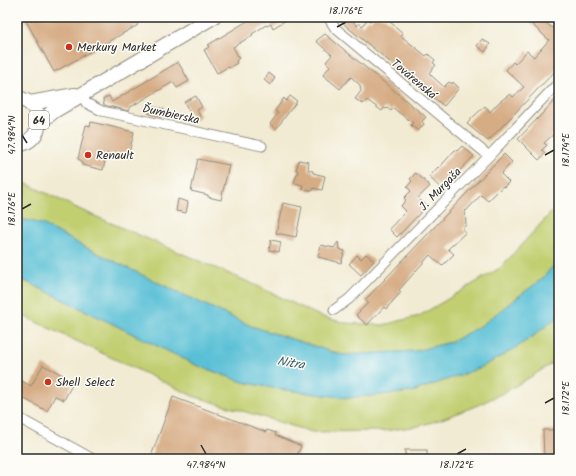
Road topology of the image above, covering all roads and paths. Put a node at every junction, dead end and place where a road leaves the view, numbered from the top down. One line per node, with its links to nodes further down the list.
1 (213, 17): 4 (main road, 64)
2 (328, 17): 9 (street, Továrenská)
3 (559, 82): 9 (street, J. Murgaša)
4 (82, 94): 5 (main road, 64); 6 (main road, 64); 8 (street, Ďumbierska)
5 (23, 101): 6 (main road, 64)
6 (39, 123): 7 (main road, 64)
7 (17, 145)
8 (262, 146)
9 (489, 156): 10 (street, J. Murgaša)
10 (334, 310)
11 (17, 417): 12 (street)
12 (91, 458)

